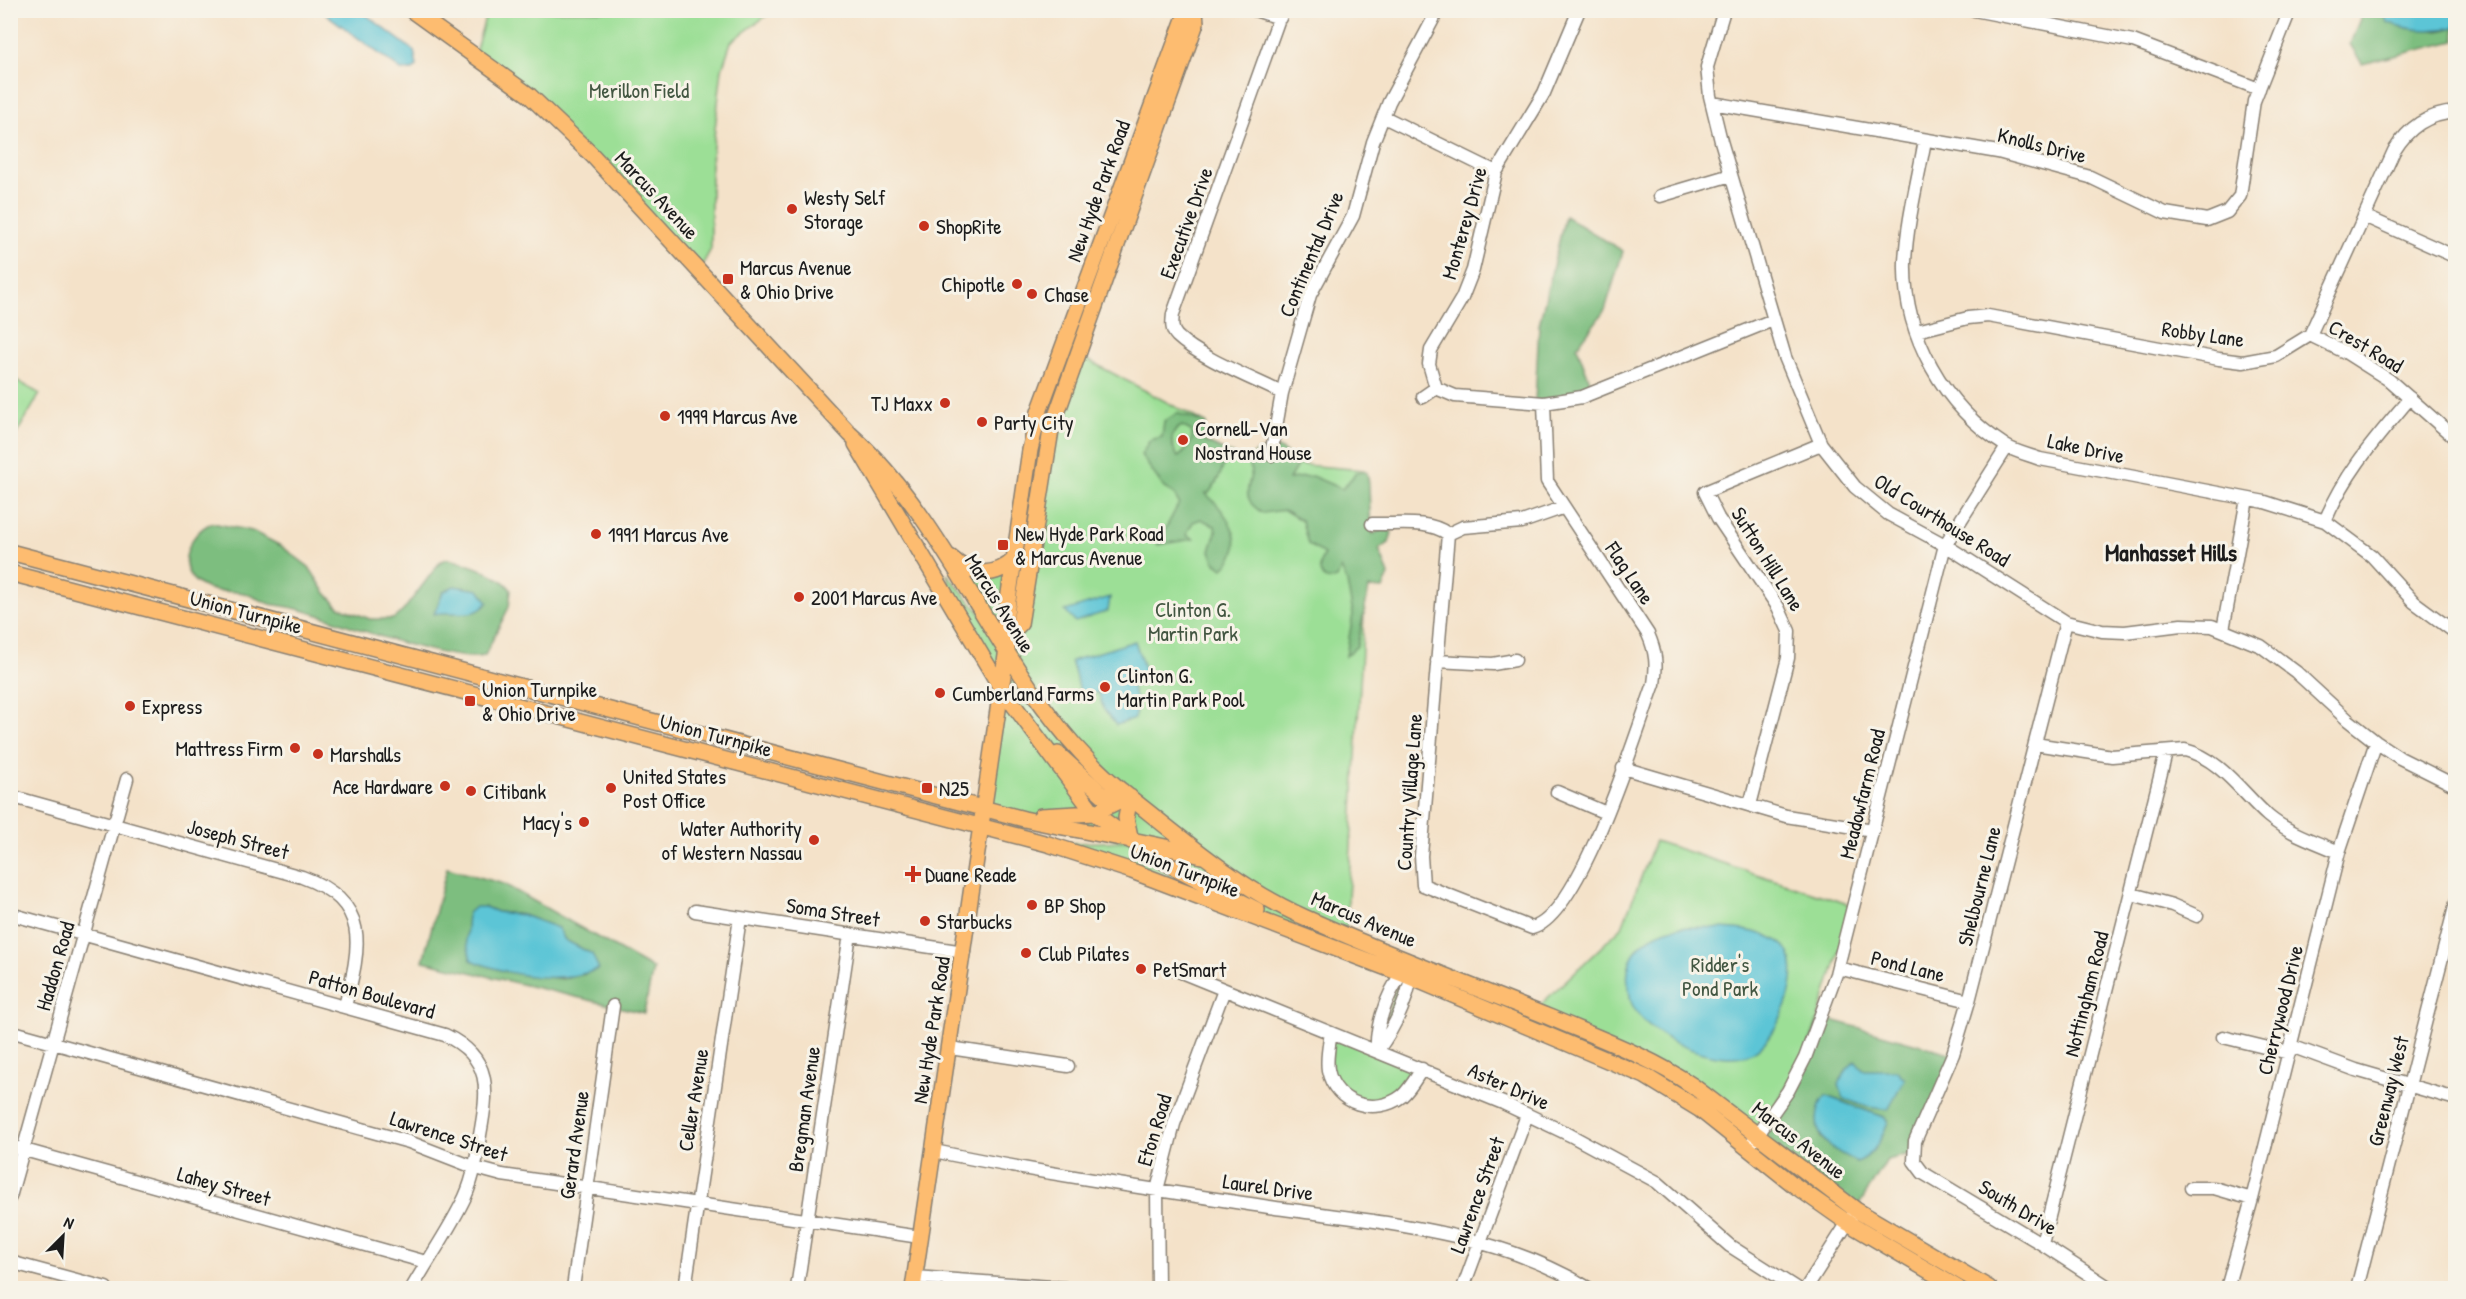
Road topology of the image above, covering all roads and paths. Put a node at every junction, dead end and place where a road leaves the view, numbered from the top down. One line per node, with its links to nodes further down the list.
1 (411, 10): 28 (main road, Marcus Avenue)
2 (1194, 10): 41 (main road, New Hyde Park Road); 47 (main road, New Hyde Park Road)
3 (1255, 10): 9 (street)
4 (1438, 10): 13 (street, Continental Drive)
5 (1579, 10): 15 (street, Monterey Drive)
6 (1724, 10): 11 (street, Old Courthouse Road)
7 (1974, 10): 10 (street)
8 (2290, 10): 10 (street, Knolls Drive)
9 (1281, 14): 24 (street, Executive Drive)
10 (2259, 89): 14 (street, Knolls Drive)
11 (1712, 103): 14 (street, Knolls Drive); 16 (street, Old Courthouse Road)
12 (2456, 112): 18 (street)
13 (1384, 117): 15 (street); 24 (street, Continental Drive)
14 (1925, 140): 21 (street, Lake Drive)
15 (1496, 172): 23 (street, Monterey Drive)
16 (1731, 175): 17 (street); 20 (street, Old Courthouse Road)
17 (1660, 196)
18 (2364, 216): 19 (street); 22 (street)
19 (2456, 257)
20 (1773, 320): 27 (street); 30 (street, Old Courthouse Road)
21 (1917, 331): 22 (street, Robby Lane); 31 (street, Lake Drive)
22 (2310, 335): 26 (street, Crest Road)
23 (1436, 388): 25 (street); 27 (street)
24 (1282, 393): 32 (street, Continental Drive)
25 (1423, 397)
26 (2410, 398): 29 (street, Crest Road); 35 (street)
27 (1544, 403): 34 (street, Flag Lane)
28 (850, 434): 39 (main road, Marcus Avenue); 43 (main road, Marcus Avenue)
29 (2456, 439)
30 (1821, 444): 38 (street, Old Courthouse Road); 64 (street, Sutton Hill Lane)
31 (2007, 447): 33 (street, Lake Drive); 38 (street, Meadowfarm Road)
32 (1270, 455)
33 (2247, 499): 35 (street, Lake Drive); 45 (street)
34 (1562, 508): 37 (street); 58 (street, Flag Lane)
35 (2325, 521): 46 (street, Lake Drive)
36 (1372, 524): 37 (street)
37 (1448, 534): 50 (street, Country Village Lane)
38 (1945, 545): 44 (street, Old Courthouse Road); 71 (street, Meadowfarm Road)
39 (941, 548): 41 (main road); 48 (main road, Marcus Avenue)
40 (10, 552): 51 (main road, Union Turnpike)
41 (1015, 559): 47 (main road, New Hyde Park Road)
42 (10, 573): 53 (main road, Union Turnpike)
43 (962, 620): 48 (main road); 52 (main road, Marcus Avenue)
44 (2066, 622): 45 (street, Old Courthouse Road); 56 (street, Shelbourne Lane)
45 (2223, 630): 55 (street, Old Courthouse Road)
46 (2456, 633)
47 (1009, 635): 48 (main road, New Hyde Park Road)
48 (1007, 651): 52 (main road, New Hyde Park Road); 62 (main road, Marcus Avenue)
49 (1515, 660): 50 (street)
50 (1437, 661): 67 (street, Country Village Lane)
51 (500, 681): 53 (street); 65 (main road, Union Turnpike)
52 (1001, 688): 54 (main road, Marcus Avenue); 65 (main road, New Hyde Park Road)
53 (495, 699): 70 (main road, Union Turnpike)
54 (1023, 721): 62 (main road); 66 (main road, Marcus Avenue)
55 (2376, 742): 60 (street, Old Courthouse Road); 73 (street, Cherrywood Drive)
56 (2035, 744): 57 (street); 90 (street, Shelbourne Lane)
57 (2166, 753): 73 (street); 76 (street, Nottingham Road)
58 (1623, 768): 64 (street); 67 (street, Country Village Lane)
59 (127, 779): 69 (street, Haddon Road)
60 (2456, 786)
61 (1557, 792): 67 (street)
62 (1126, 794): 66 (main road); 72 (main road); 75 (main road, Marcus Avenue)
63 (10, 796): 69 (street, Joseph Street)
64 (1750, 805): 71 (street)
65 (984, 808): 68 (main road, Union Turnpike); 70 (main road, New Hyde Park Road)
66 (1094, 813): 68 (main road); 72 (main road, Marcus Avenue)
67 (1606, 813)
68 (1010, 815): 72 (main road, Union Turnpike)
69 (114, 825): 82 (street, Haddon Road); 91 (street, Joseph Street)
70 (981, 826): 74 (main road, Union Turnpike); 84 (main road, New Hyde Park Road)
71 (1873, 830): 86 (street, Meadowfarm Road)
72 (1131, 841): 74 (main road); 75 (main road, Union Turnpike); 88 (main road, Marcus Avenue)
73 (2339, 852): 98 (street, Cherrywood Drive)
74 (1082, 855): 88 (main road, Union Turnpike)
75 (1210, 858): 85 (main road, Marcus Avenue)
76 (2132, 894): 80 (street); 122 (street, Nottingham Road)
77 (2456, 903): 102 (street, Greenway West)
78 (695, 911): 81 (street, Soma Street)
79 (10, 914): 82 (street, Patton Boulevard)
80 (2197, 916)
81 (740, 918): 83 (street, Soma Street); 117 (street, Celler Avenue)
82 (84, 934): 91 (street, Patton Boulevard); 96 (street, Haddon Road)
83 (850, 934): 84 (street, Soma Street); 119 (street, Bregman Avenue)
84 (964, 952): 97 (main road, New Hyde Park Road)
85 (1412, 961): 88 (street); 105 (main road, Marcus Avenue)
86 (1838, 968): 90 (street, Pond Lane); 105 (street, Meadowfarm Road)
87 (1176, 970): 89 (street, Aster Drive)
88 (1406, 975): 99 (street); 107 (main road, Marcus Avenue)
89 (1224, 990): 94 (street, Aster Drive); 114 (street, Eton Road)
90 (1969, 1001): 110 (street, Shelbourne Lane)
91 (345, 1006): 111 (street, Patton Boulevard)
92 (613, 1006): 112 (street, Gerard Avenue)
93 (10, 1031): 96 (street, Lawrence Street)
94 (1331, 1033): 99 (street, Aster Drive); 101 (street)
95 (2223, 1037): 98 (street)
96 (54, 1043): 108 (street, Haddon Road); 111 (street, Lawrence Street)
97 (950, 1048): 100 (street); 109 (main road, New Hyde Park Road)
98 (2290, 1049): 102 (street); 116 (street, Cherrywood Drive)
99 (1377, 1051): 101 (street, Aster Drive)
100 (1068, 1066)
101 (1422, 1069): 104 (street, Aster Drive)
102 (2409, 1085): 103 (street); 141 (street, Greenway West)
103 (2456, 1099)
104 (1527, 1115): 121 (street, Lawrence Street); 135 (street, Aster Drive)
105 (1757, 1134): 107 (street, Meadowfarm Road); 118 (main road, Marcus Avenue)
106 (10, 1146): 108 (street, Lahey Street)
107 (1747, 1148): 118 (main road, Marcus Avenue)
108 (24, 1150): 115 (street, Haddon Road); 124 (street, Lahey Street)
109 (934, 1151): 114 (street, Laurel Drive); 120 (main road, New Hyde Park Road)
110 (1913, 1154): 122 (street, South Drive)
111 (476, 1168): 112 (street, Lawrence Street); 124 (street, Patton Boulevard)
112 (588, 1187): 117 (street, Lawrence Street); 128 (street, Gerard Avenue)
113 (2191, 1188): 116 (street)
114 (1157, 1190): 121 (street, Laurel Drive); 132 (street, Eton Road)
115 (10, 1197)
116 (2252, 1199): 140 (street, Cherrywood Drive)
117 (697, 1204): 119 (street, Lawrence Street); 129 (street, Celler Avenue)
118 (1852, 1216): 136 (street); 137 (main road, Marcus Avenue); 138 (main road, Marcus Avenue)
119 (807, 1220): 120 (street, Lawrence Street); 130 (street, Bregman Avenue)
120 (920, 1237): 125 (main road, New Hyde Park Road)
121 (1479, 1244): 133 (street, Lawrence Street); 134 (street, Laurel Drive)
122 (2042, 1244): 139 (street, South Drive)
123 (10, 1262): 126 (street)
124 (426, 1262): 127 (street, Patton Boulevard)
125 (914, 1283): 131 (street)
126 (106, 1288)
127 (412, 1288)
128 (573, 1288)
129 (685, 1288)
130 (797, 1288)
131 (1065, 1288)
132 (1158, 1288)
133 (1463, 1288)
134 (1588, 1288)
135 (1796, 1288)
136 (1806, 1288)
137 (1958, 1288)
138 (1989, 1288)
139 (2110, 1288)
140 (2227, 1288)
141 (2357, 1288)

